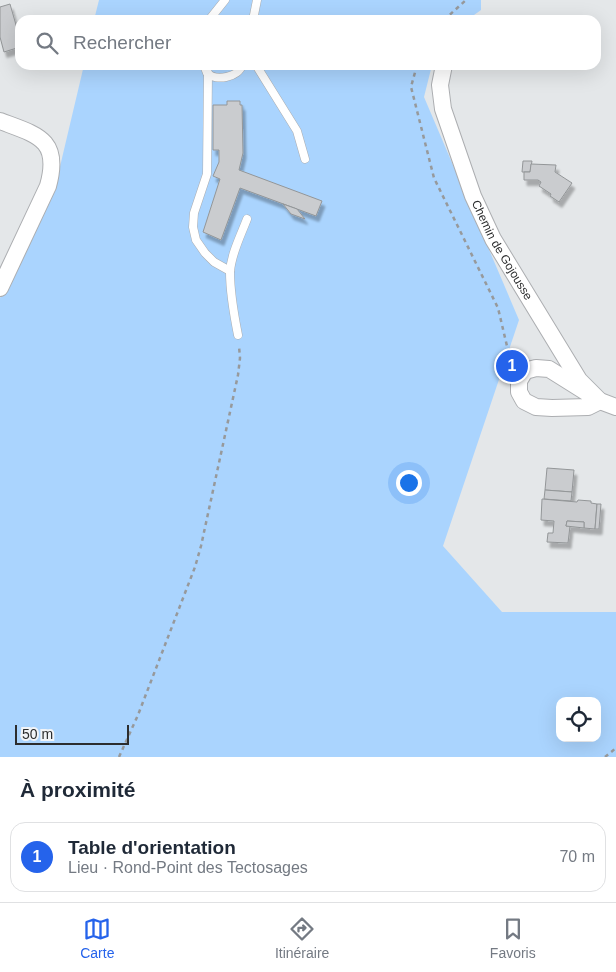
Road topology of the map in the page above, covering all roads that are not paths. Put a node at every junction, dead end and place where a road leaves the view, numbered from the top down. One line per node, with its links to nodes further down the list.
1 (225, 0): 3 (lane)
2 (257, 0): 4 (lane)
3 (213, 15)
4 (253, 15)
5 (206, 70): 9 (lane)
6 (241, 70): 9 (lane)
7 (259, 70): 11 (lane)
8 (443, 70): 16 (street, Chemin de Gojousse)
9 (208, 73): 13 (lane)
10 (0, 121): 14 (street)
11 (305, 159)
12 (247, 219): 13 (lane)
13 (230, 271): 15 (lane)
14 (0, 288)
15 (238, 335)
16 (616, 407)

